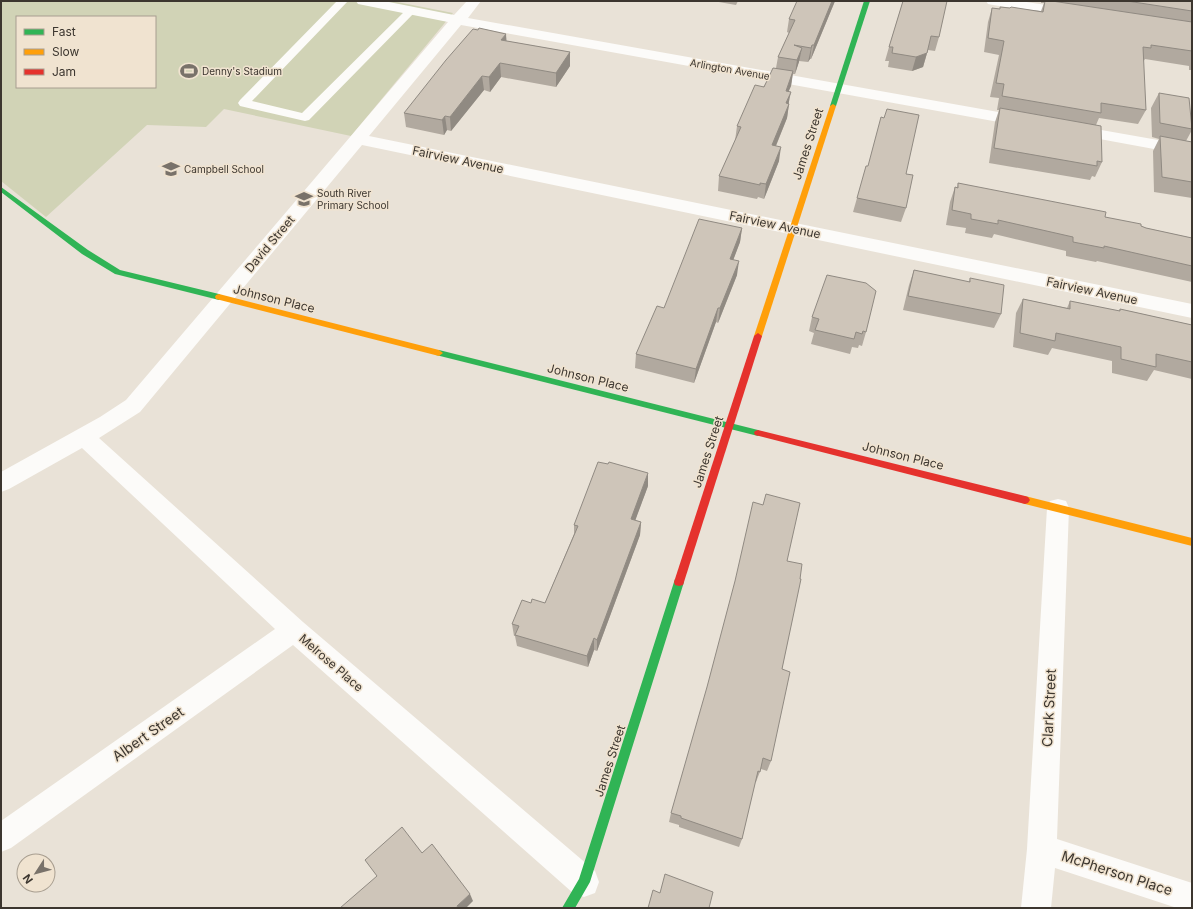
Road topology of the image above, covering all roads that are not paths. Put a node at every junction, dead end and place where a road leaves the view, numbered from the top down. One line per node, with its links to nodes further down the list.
1 (342, 1): 6 (lane)
2 (364, 1): 6 (street, Arlington Avenue)
3 (474, 1): 8 (street, David Street)
4 (867, 1): 9 (street, James Street)
5 (993, 1): 7 (street)
6 (411, 11): 8 (street, Arlington Avenue)
7 (1085, 15)
8 (457, 20): 9 (street, Arlington Avenue); 12 (street, David Street)
9 (838, 89): 10 (street, Arlington Avenue); 15 (street, James Street)
10 (1042, 125)
11 (1058, 127): 13 (street)
12 (358, 139): 15 (street, Fairview Avenue); 16 (street, David Street)
13 (1192, 151)
14 (1, 189): 16 (street, Johnson Place)
15 (794, 228): 17 (street, Fairview Avenue); 18 (street, James Street)
16 (224, 299): 18 (street, Johnson Place); 19 (street, David Street)
17 (1192, 311)
18 (729, 425): 21 (street, Johnson Place); 26 (street, James Street)
19 (84, 437): 20 (street, David Street); 23 (street, Melrose Place)
20 (1, 483)
21 (1058, 508): 22 (street, Johnson Place); 25 (street, Clark Street)
22 (1192, 542)
23 (294, 630): 24 (street, Albert Street); 26 (street, Melrose Place)
24 (1, 838)
25 (1042, 849): 27 (street, McPherson Place); 29 (street, Clark Street)
26 (584, 882): 28 (street, James Street)
27 (1192, 898)
28 (568, 908)
29 (1036, 908)

